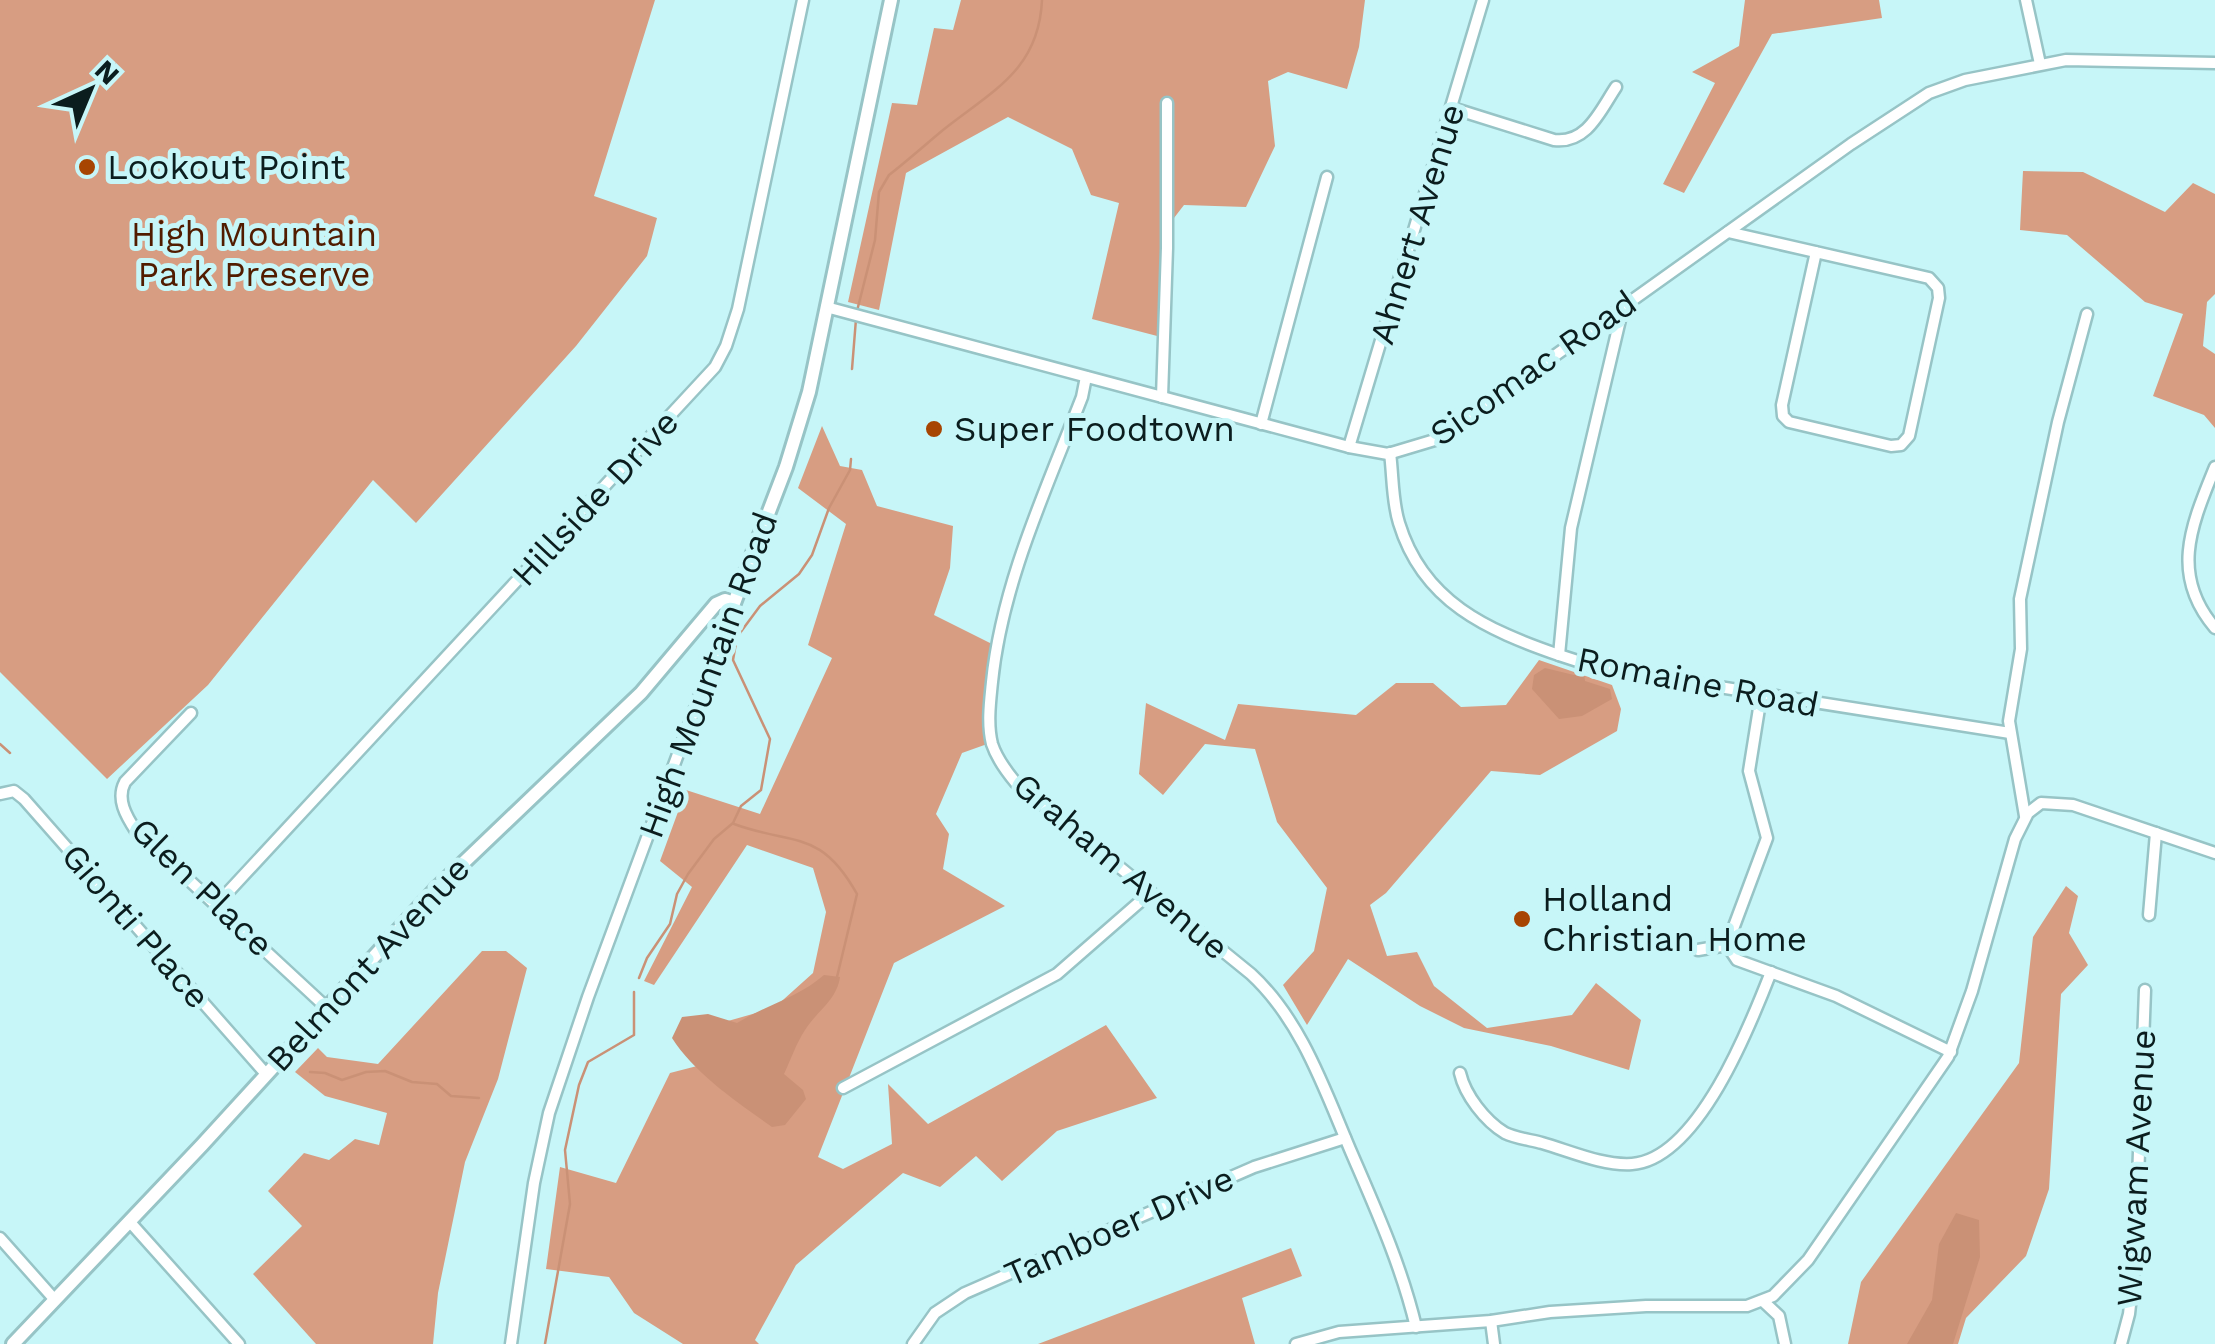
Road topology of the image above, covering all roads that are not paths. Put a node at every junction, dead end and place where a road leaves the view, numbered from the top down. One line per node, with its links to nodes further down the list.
1 (804, 0): 33 (street, Hillside Drive)
2 (891, 0): 14 (main road, High Mountain Road)
3 (1483, 0): 9 (street, Ahnert Avenue)
4 (2026, 0): 5 (street)
5 (2040, 64): 6 (street, Sicomac Road); 11 (street, Sicomac Road)
6 (2215, 64)
7 (1616, 87): 9 (street)
8 (1167, 103): 17 (street)
9 (1452, 108): 19 (street, Ahnert Avenue)
10 (1327, 177): 18 (street)
11 (1728, 232): 12 (street); 13 (street, Sicomac Road)
12 (1816, 252): 12 (street)
13 (1624, 306): 20 (street, Sicomac Road); 24 (street, Romaine Road)
14 (826, 307): 16 (street, Sicomac Road); 22 (main road, High Mountain Road)
15 (2087, 314): 27 (street)
16 (1086, 377): 17 (street, Sicomac Road); 32 (street, Graham Avenue)
17 (1162, 398): 18 (street, Sicomac Road)
18 (1261, 424): 19 (street, Sicomac Road)
19 (1349, 447): 20 (street, Sicomac Road)
20 (1390, 453): 24 (street)
21 (2215, 467): 23 (street)
22 (734, 602): 39 (main road, Belmont Avenue); 53 (street, High Mountain Road)
23 (2215, 628)
24 (1560, 655): 25 (street, Romaine Road)
25 (1760, 696): 27 (street, Romaine Road); 35 (street)
26 (191, 713): 33 (street, Glen Place)
27 (2010, 734): 29 (street)
28 (0, 794): 42 (street, Gionti Place)
29 (2026, 816): 30 (street); 40 (street)
30 (2156, 833): 31 (street); 34 (street)
31 (2215, 854)
32 (1151, 892): 43 (street); 44 (street, Graham Avenue)
33 (217, 904): 39 (street, Glen Place)
34 (2149, 915)
35 (1726, 945): 36 (street); 37 (street)
36 (1698, 950)
37 (1772, 972): 40 (street); 41 (street)
38 (2145, 990): 58 (street, Wigwam Avenue)
39 (327, 1008): 42 (main road, Belmont Avenue)
40 (1950, 1052): 48 (street)
41 (1460, 1073)
42 (266, 1074): 45 (main road, Belmont Avenue)
43 (843, 1088)
44 (1345, 1138): 50 (street, Graham Avenue); 54 (street, Tamboer Drive)
45 (129, 1222): 47 (main road, Belmont Avenue); 52 (street)
46 (0, 1238): 47 (street)
47 (55, 1300): 51 (main road, Belmont Avenue)
48 (1764, 1302): 49 (street); 57 (street)
49 (1492, 1321): 50 (street); 56 (street)
50 (1416, 1327): 55 (street)
51 (12, 1344)
52 (239, 1344)
53 (511, 1344)
54 (913, 1344)
55 (1296, 1344)
56 (1494, 1344)
57 (1785, 1344)
58 (2121, 1344)

